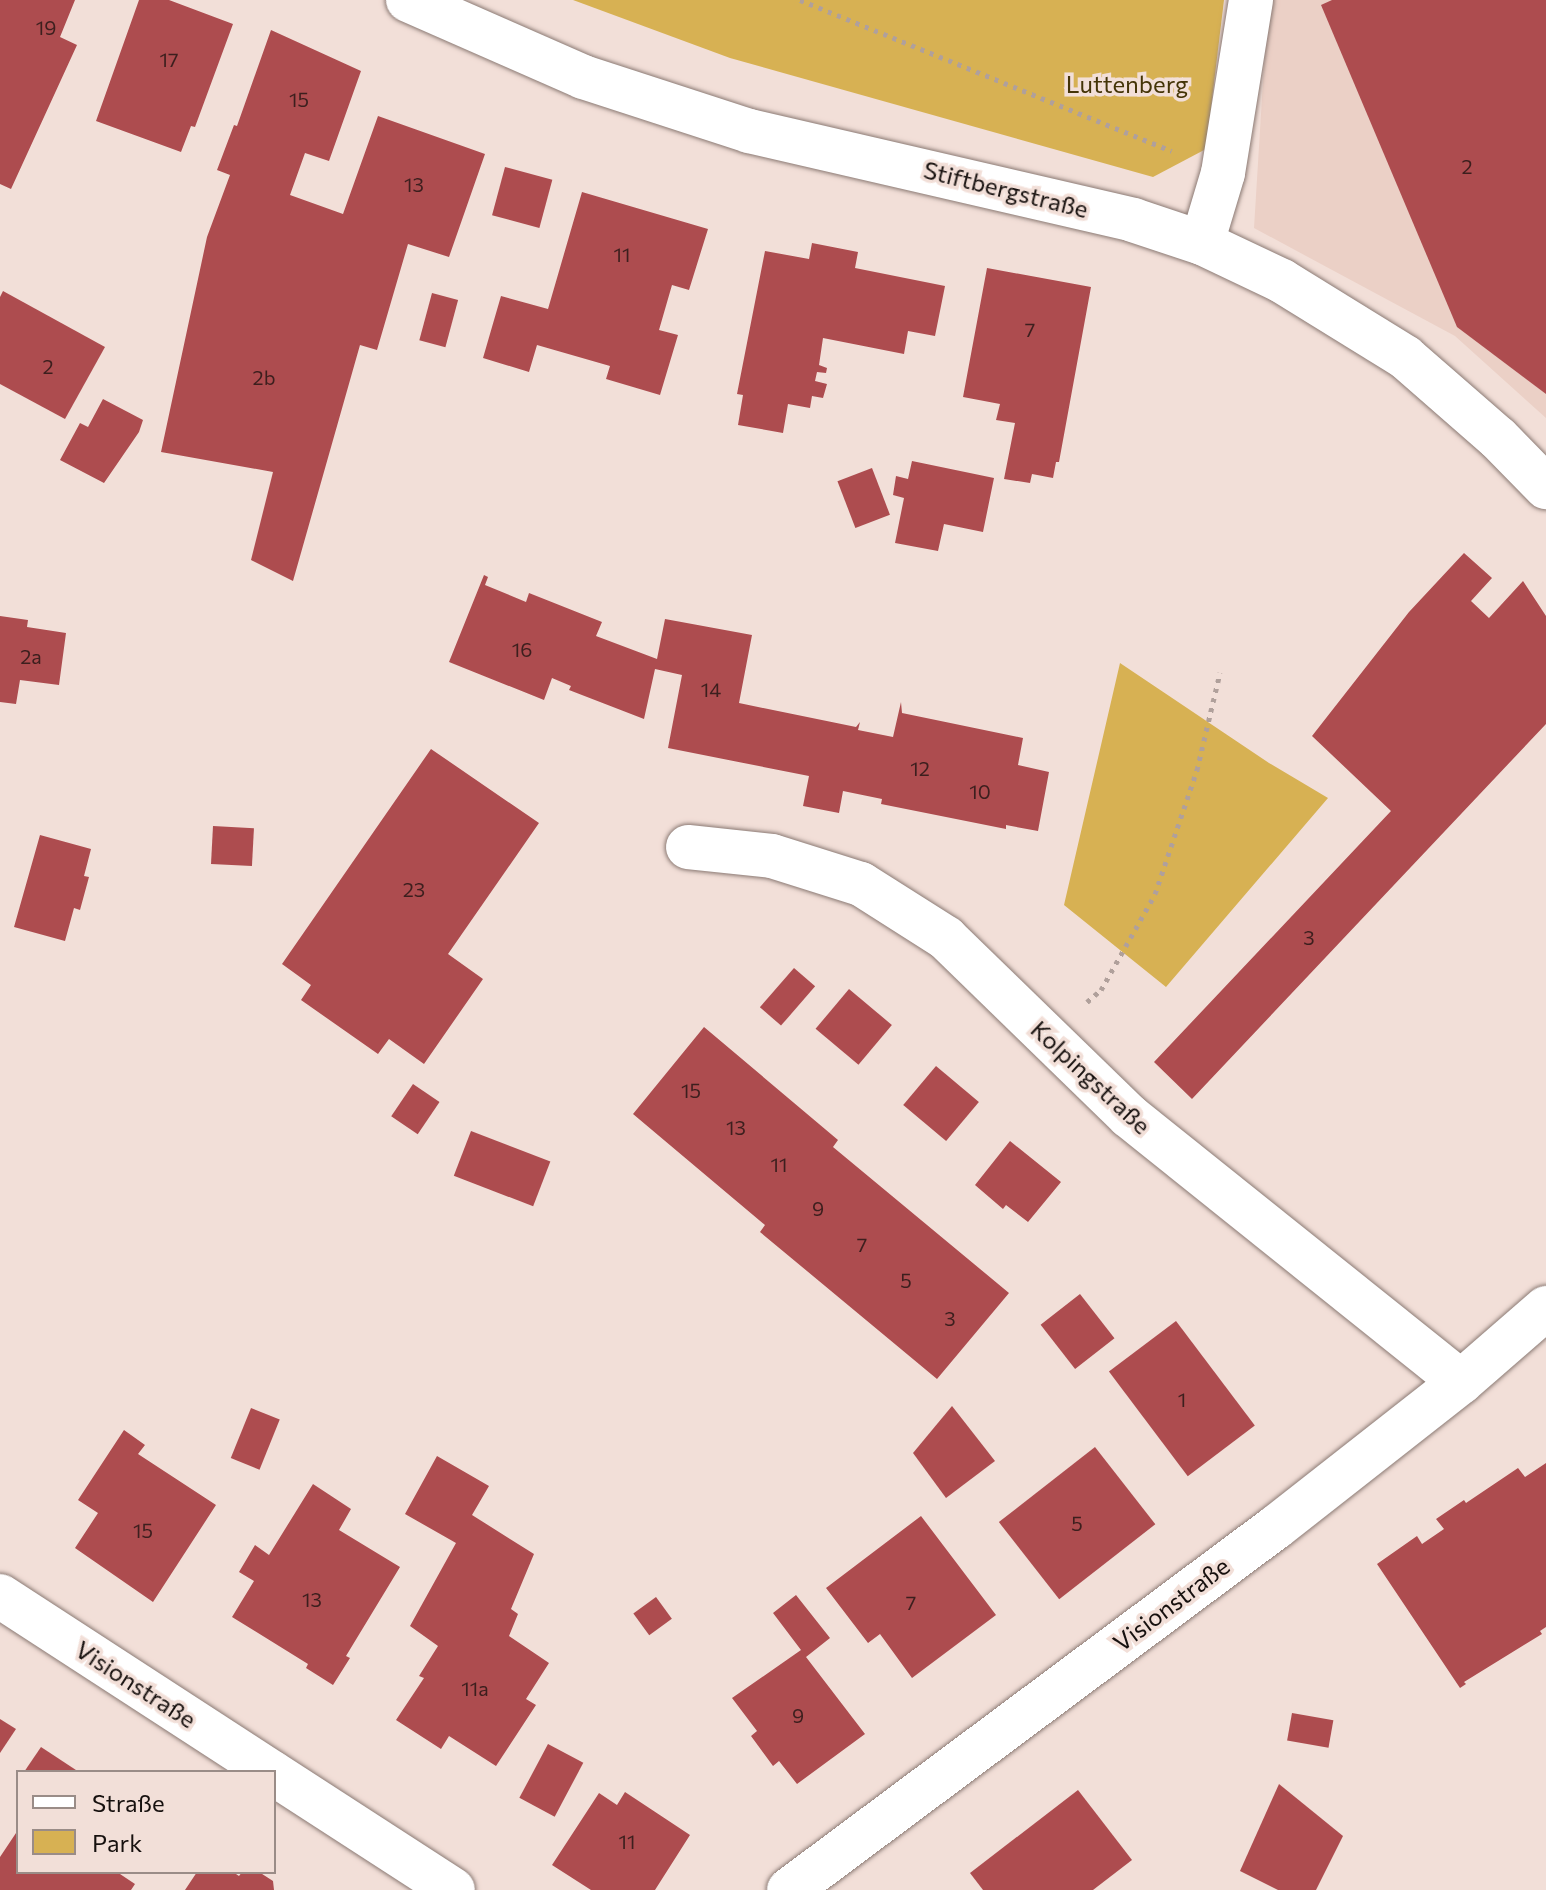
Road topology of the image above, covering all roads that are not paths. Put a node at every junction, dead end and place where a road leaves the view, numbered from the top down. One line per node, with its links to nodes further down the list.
1 (408, 0): 3 (street, Stiftbergstraße)
2 (1251, 0): 3 (street)
3 (1202, 243): 4 (street, Stiftbergstraße)
4 (1546, 487)
5 (688, 847): 7 (street, Kolpingstraße)
6 (1546, 1308): 7 (street, Visionstraße)
7 (1461, 1382): 12 (street, Visionstraße)
8 (0, 1596): 9 (street, Visionstraße)
9 (268, 1770)
10 (276, 1775): 11 (street, Visionstraße)
11 (453, 1890)
12 (789, 1890)

